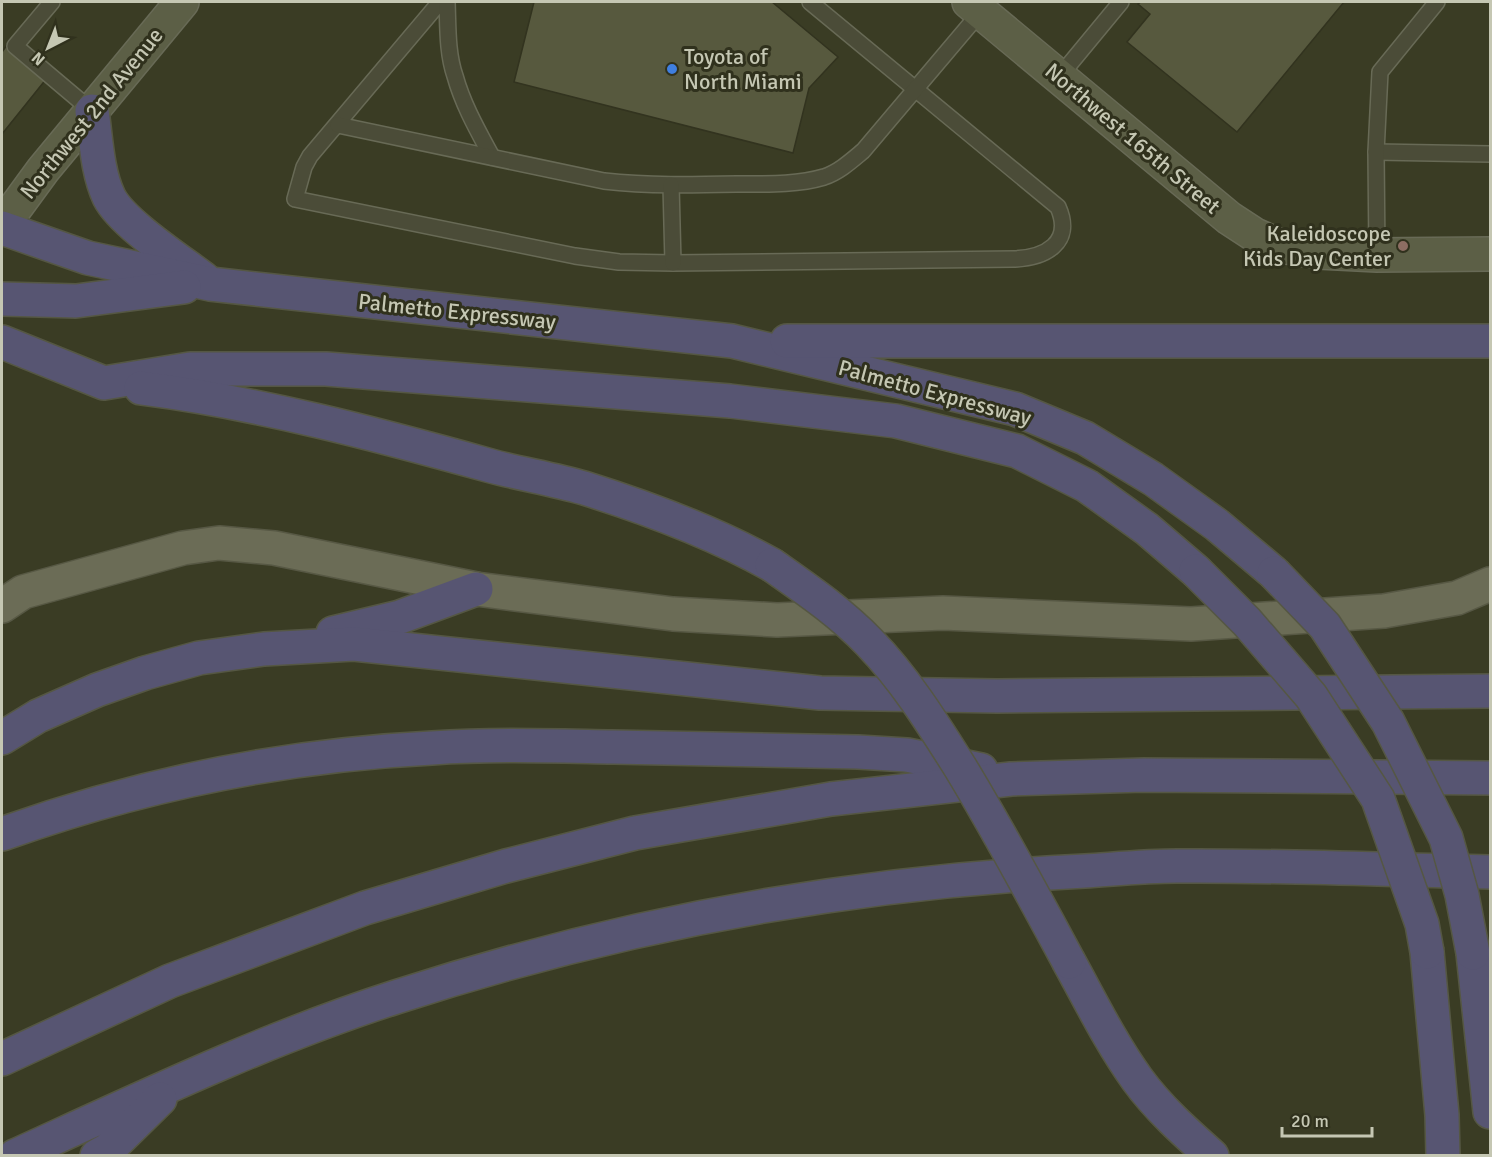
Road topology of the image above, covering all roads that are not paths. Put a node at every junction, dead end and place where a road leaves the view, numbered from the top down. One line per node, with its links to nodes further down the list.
1 (52, 2): 11 (lane)
2 (182, 2): 11 (street, Northwest 2nd Avenue)
3 (440, 2): 12 (lane)
4 (447, 2): 15 (lane)
5 (810, 2): 10 (lane)
6 (1120, 2): 9 (lane)
7 (1437, 2): 13 (lane)
8 (980, 5): 9 (street, Northwest 165th Street); 10 (lane)
9 (1059, 76): 19 (street, Northwest 165th Street)
10 (916, 88): 16 (lane); 20 (lane)
11 (92, 111): 17 (street, Northwest 2nd Avenue); 21 (highway)
12 (339, 125): 15 (lane); 20 (lane)
13 (1377, 152): 14 (lane); 19 (lane)
14 (1491, 154)
15 (492, 157): 16 (lane)
16 (671, 185): 20 (lane)
17 (2, 227): 21 (highway, Palmetto Expressway)
18 (1491, 254): 19 (street, Northwest 165th Street)
19 (1377, 255)
20 (674, 263)
21 (210, 284): 22 (highway); 23 (highway, Palmetto Expressway)
22 (2, 299)
23 (732, 341): 24 (highway); 39 (highway, Palmetto Expressway, bridge)
24 (1491, 341)
25 (2, 342): 26 (highway)
26 (104, 383): 42 (highway, bridge); 43 (highway, Palmetto Expressway, bridge)
27 (1491, 584): 28 (main road)
28 (476, 589): 29 (main road); 30 (highway)
29 (2, 606)
30 (264, 649): 31 (highway); 32 (highway)
31 (1491, 691)
32 (2, 738)
33 (1491, 778): 34 (highway)
34 (1022, 779): 35 (highway); 37 (highway)
35 (9, 831)
36 (1491, 872): 38 (highway)
37 (2, 1059)
38 (178, 1082): 40 (highway); 41 (highway)
39 (1491, 1112)
40 (15, 1155)
41 (97, 1155)
42 (1212, 1155)
43 (1443, 1155)

